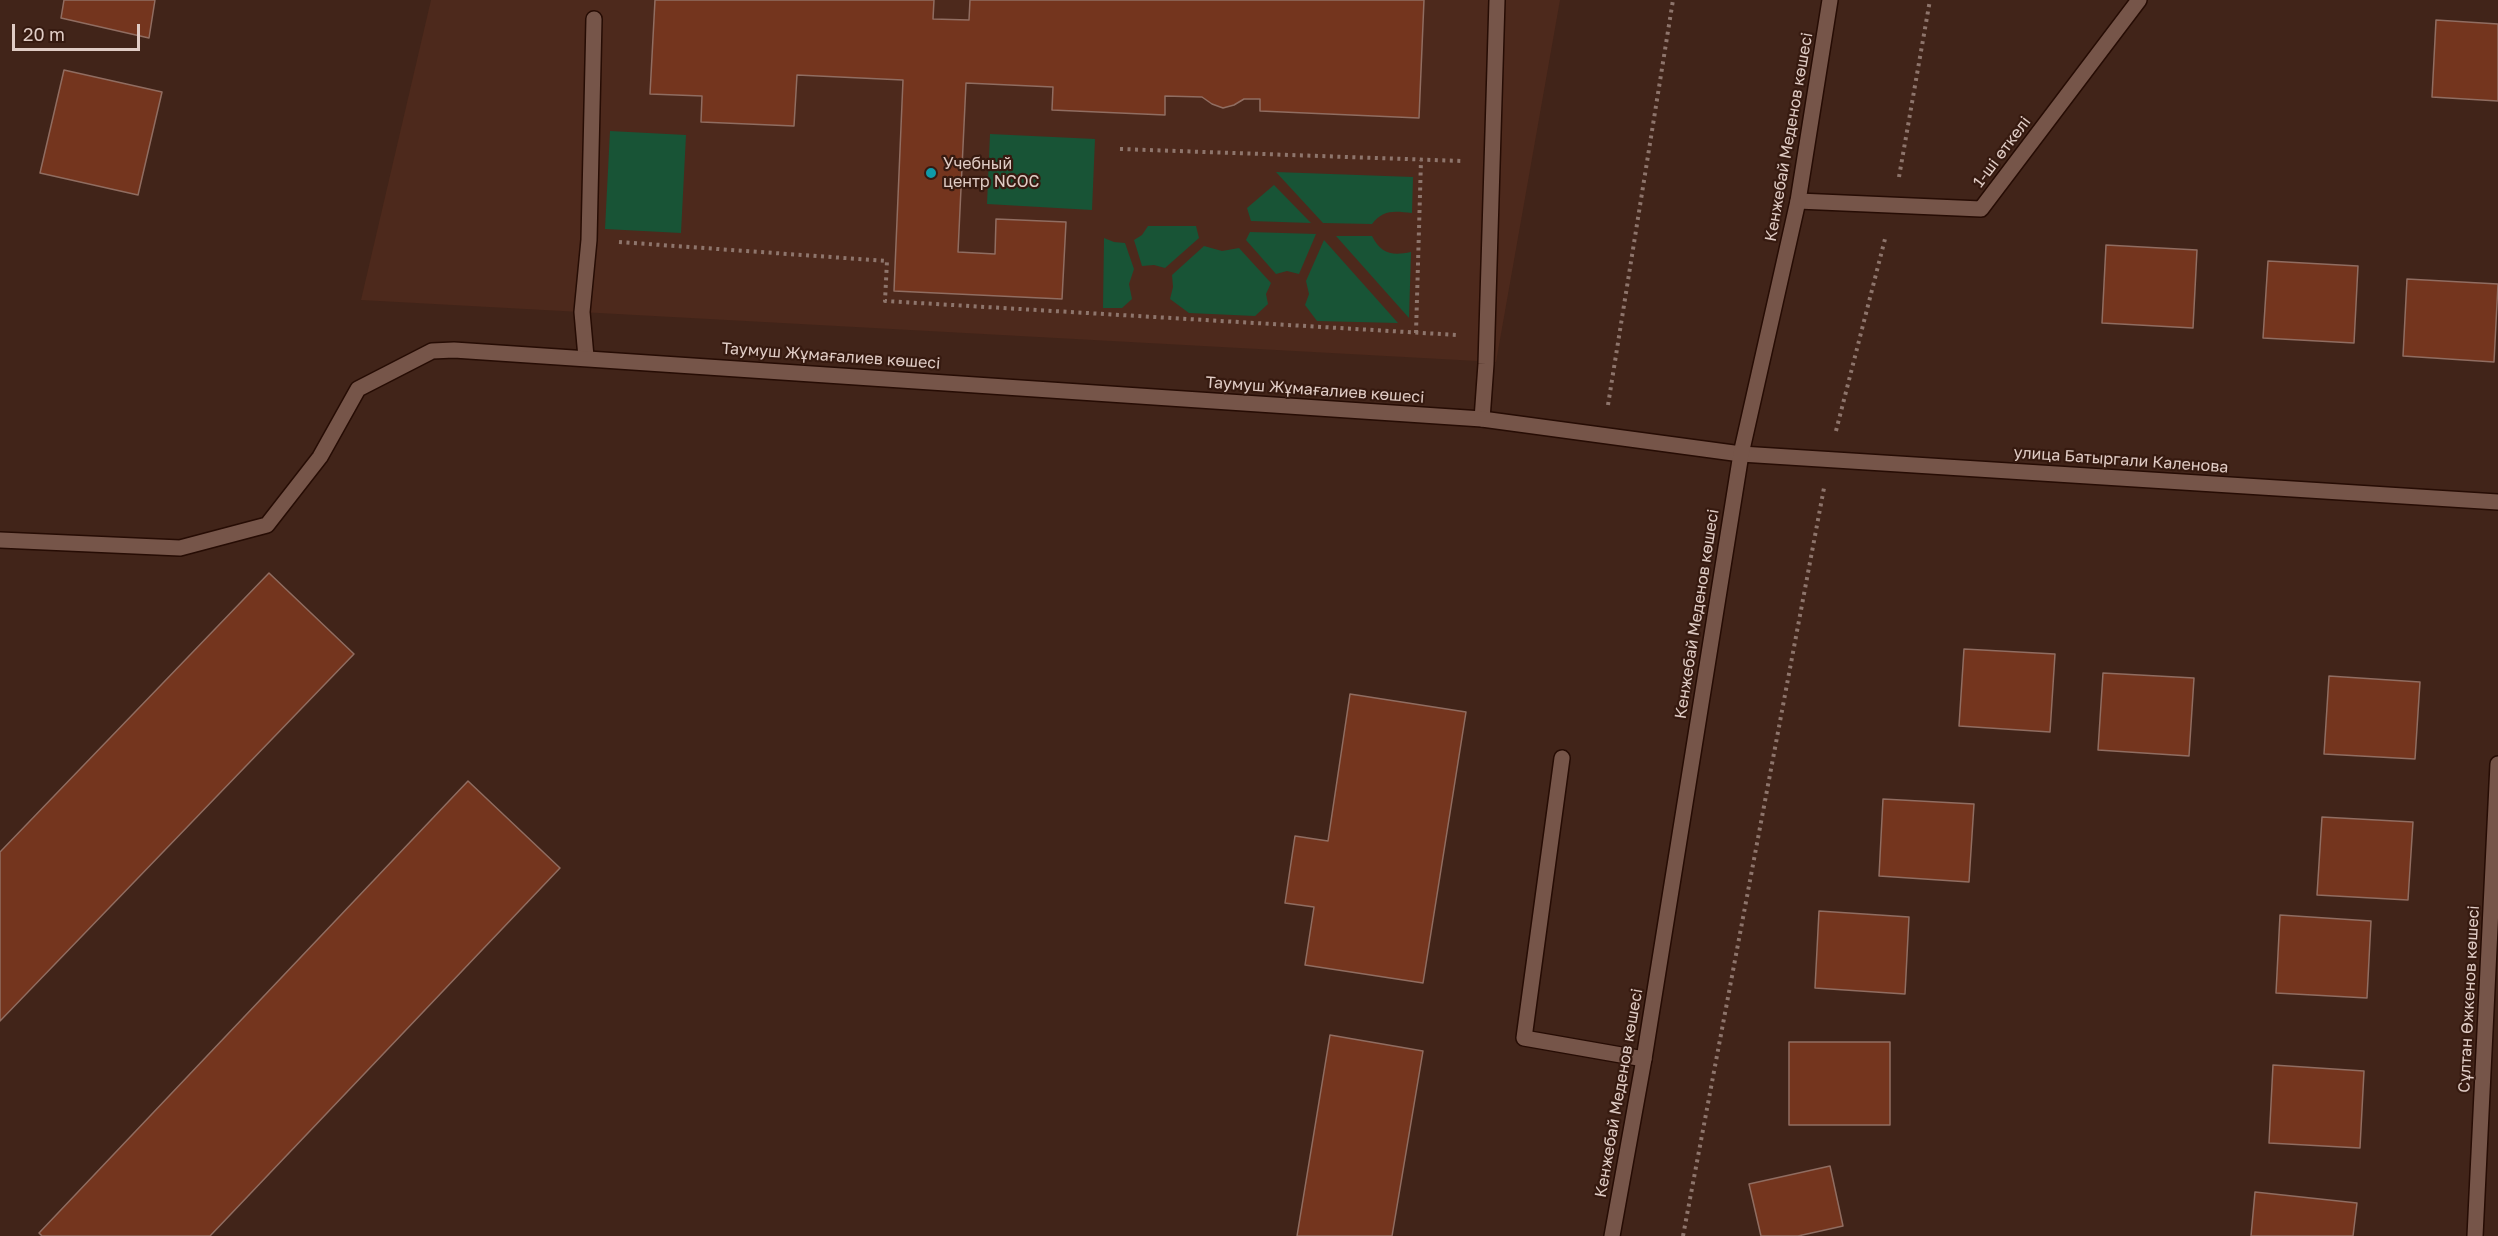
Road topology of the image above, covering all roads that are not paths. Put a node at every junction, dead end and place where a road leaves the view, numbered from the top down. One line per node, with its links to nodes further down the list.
1 (1497, 0): 7 (street)
2 (1830, 0): 5 (street, Кенжебай Меденов көшесі)
3 (2139, 0): 5 (street, 1-ші өткелі)
4 (594, 19): 6 (street)
5 (1798, 201): 8 (street, Кенжебай Меденов көшесі)
6 (586, 357): 7 (street, Таумуш Жұмағалиев көшесі); 10 (street, Таумуш Жұмағалиев көшесі)
7 (1482, 419): 8 (street, Таумуш Жұмағалиев көшесі)
8 (1741, 454): 9 (street, улица Батыргали Каленова); 13 (street, Кенжебай Меденов көшесі)
9 (2498, 502)
10 (0, 540)
11 (1562, 758): 13 (street)
12 (2498, 764): 15 (street, Сұлтан Өжкенов көшесі)
13 (1644, 1059): 14 (street, Кенжебай Меденов көшесі)
14 (1612, 1236)
15 (2475, 1236)

